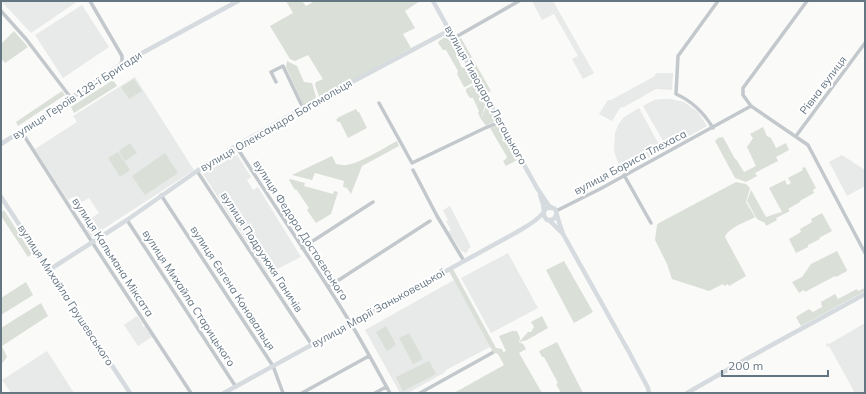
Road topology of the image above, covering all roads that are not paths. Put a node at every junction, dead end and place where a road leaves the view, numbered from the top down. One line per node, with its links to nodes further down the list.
1 (90, 1): 11 (street)
2 (238, 1): 12 (street, вулиця Героїв 128-ї Бригади)
3 (433, 1): 8 (street, вулиця Тиводара Легоцького)
4 (519, 1): 9 (street)
5 (718, 1): 20 (street)
6 (807, 1): 17 (street)
7 (1, 11): 15 (street)
8 (450, 30): 9 (street, вулиця Тиводара Легоцького); 18 (street, вулиця Олександра Богомольця)
9 (454, 38): 19 (street, вулиця Тиводара Легоцького)
10 (865, 43): 22 (street, Рівна вулиця)
11 (122, 56): 12 (street); 13 (street)
12 (129, 60): 13 (street, вулиця Героїв 128-ї Бригади)
13 (120, 65): 15 (street, вулиця Героїв 128-ї Бригади)
14 (276, 82): 18 (street)
15 (71, 98): 21 (street, вулиця Героїв 128-ї Бригади)
16 (379, 103): 19 (street)
17 (751, 106): 20 (street, вулиця Бориса Тлехаса); 22 (street)
18 (303, 108): 24 (street, вулиця Олександра Богомольця)
19 (500, 122): 28 (street, вулиця Тиводара Легоцького)
20 (712, 128): 27 (street, вулиця Бориса Тлехаса)
21 (20, 131): 23 (street, вулиця Героїв 128-ї Бригади); 40 (street, вулиця Кальмана Міксата)
22 (796, 136): 42 (street)
23 (1, 144)
24 (236, 146): 26 (street, вулиця Олександра Богомольця); 41 (street, вулиця Федора Достоєвського)
25 (413, 170): 43 (street)
26 (196, 171): 29 (street, вулиця Олександра Богомольця); 48 (street, вулиця Подружжя Ганичів)
27 (624, 175): 32 (street, вулиця Бориса Тлехаса); 38 (street)
28 (538, 190): 32 (street, вулиця Тиводара Легоцького); 33 (street, вулиця Тиводара Легоцького)
29 (162, 195): 34 (street, вулиця Олександра Богомольця); 51 (street, вулиця Євгена Коновальця)
30 (1, 197): 44 (street, вулиця Михайла Грушевського)
31 (373, 202): 41 (street)
32 (555, 211): 33 (street); 35 (street); 39 (street, вулиця Тиводара Легоцького)
33 (543, 212): 35 (street); 37 (street, вулиця Марії Заньковецької)
34 (127, 220): 40 (street, вулиця Олександра Богомольця); 52 (street, вулиця Михайла Старицького)
35 (548, 220): 37 (street, вулиця Марії Заньковецької); 39 (street, вулиця Тиводара Легоцького)
36 (430, 222): 45 (street)
37 (532, 223): 43 (street, вулиця Марії Заньковецької)
38 (651, 224)
39 (563, 234): 54 (street, вулиця Тиводара Легоцького)
40 (92, 242): 44 (street, вулиця Олександра Богомольця); 56 (street, вулиця Кальмана Міксата)
41 (302, 248): 45 (street, вулиця Федора Достоєвського)
42 (865, 253)
43 (464, 261): 47 (street, вулиця Марії Заньковецької)
44 (49, 270): 55 (street, вулиця Михайла Грушевського)
45 (328, 287): 47 (street, вулиця Федора Достоєвського)
46 (865, 294): 64 (street)
47 (350, 324): 48 (street, вулиця Марії Заньковецької); 50 (street, вулиця Федора Достоєвського)
48 (312, 345): 51 (street, вулиця Марії Заньковецької)
49 (492, 353): 62 (street)
50 (369, 356): 53 (street, вулиця Федора Достоєвського); 59 (street)
51 (273, 366): 52 (street, вулиця Марії Заньковецької); 58 (street, вулиця Євгена Коновальця)
52 (236, 386): 57 (street, вулиця Марії Заньковецької)
53 (386, 387): 60 (street); 61 (street, вулиця Федора Достоєвського)
54 (648, 390): 63 (street, вулиця Тиводара Легоцького)
55 (130, 393)
56 (191, 393)
57 (224, 393)
58 (283, 393)
59 (302, 393)
60 (375, 393)
61 (390, 393)
62 (420, 393)
63 (652, 393)
64 (687, 393)

